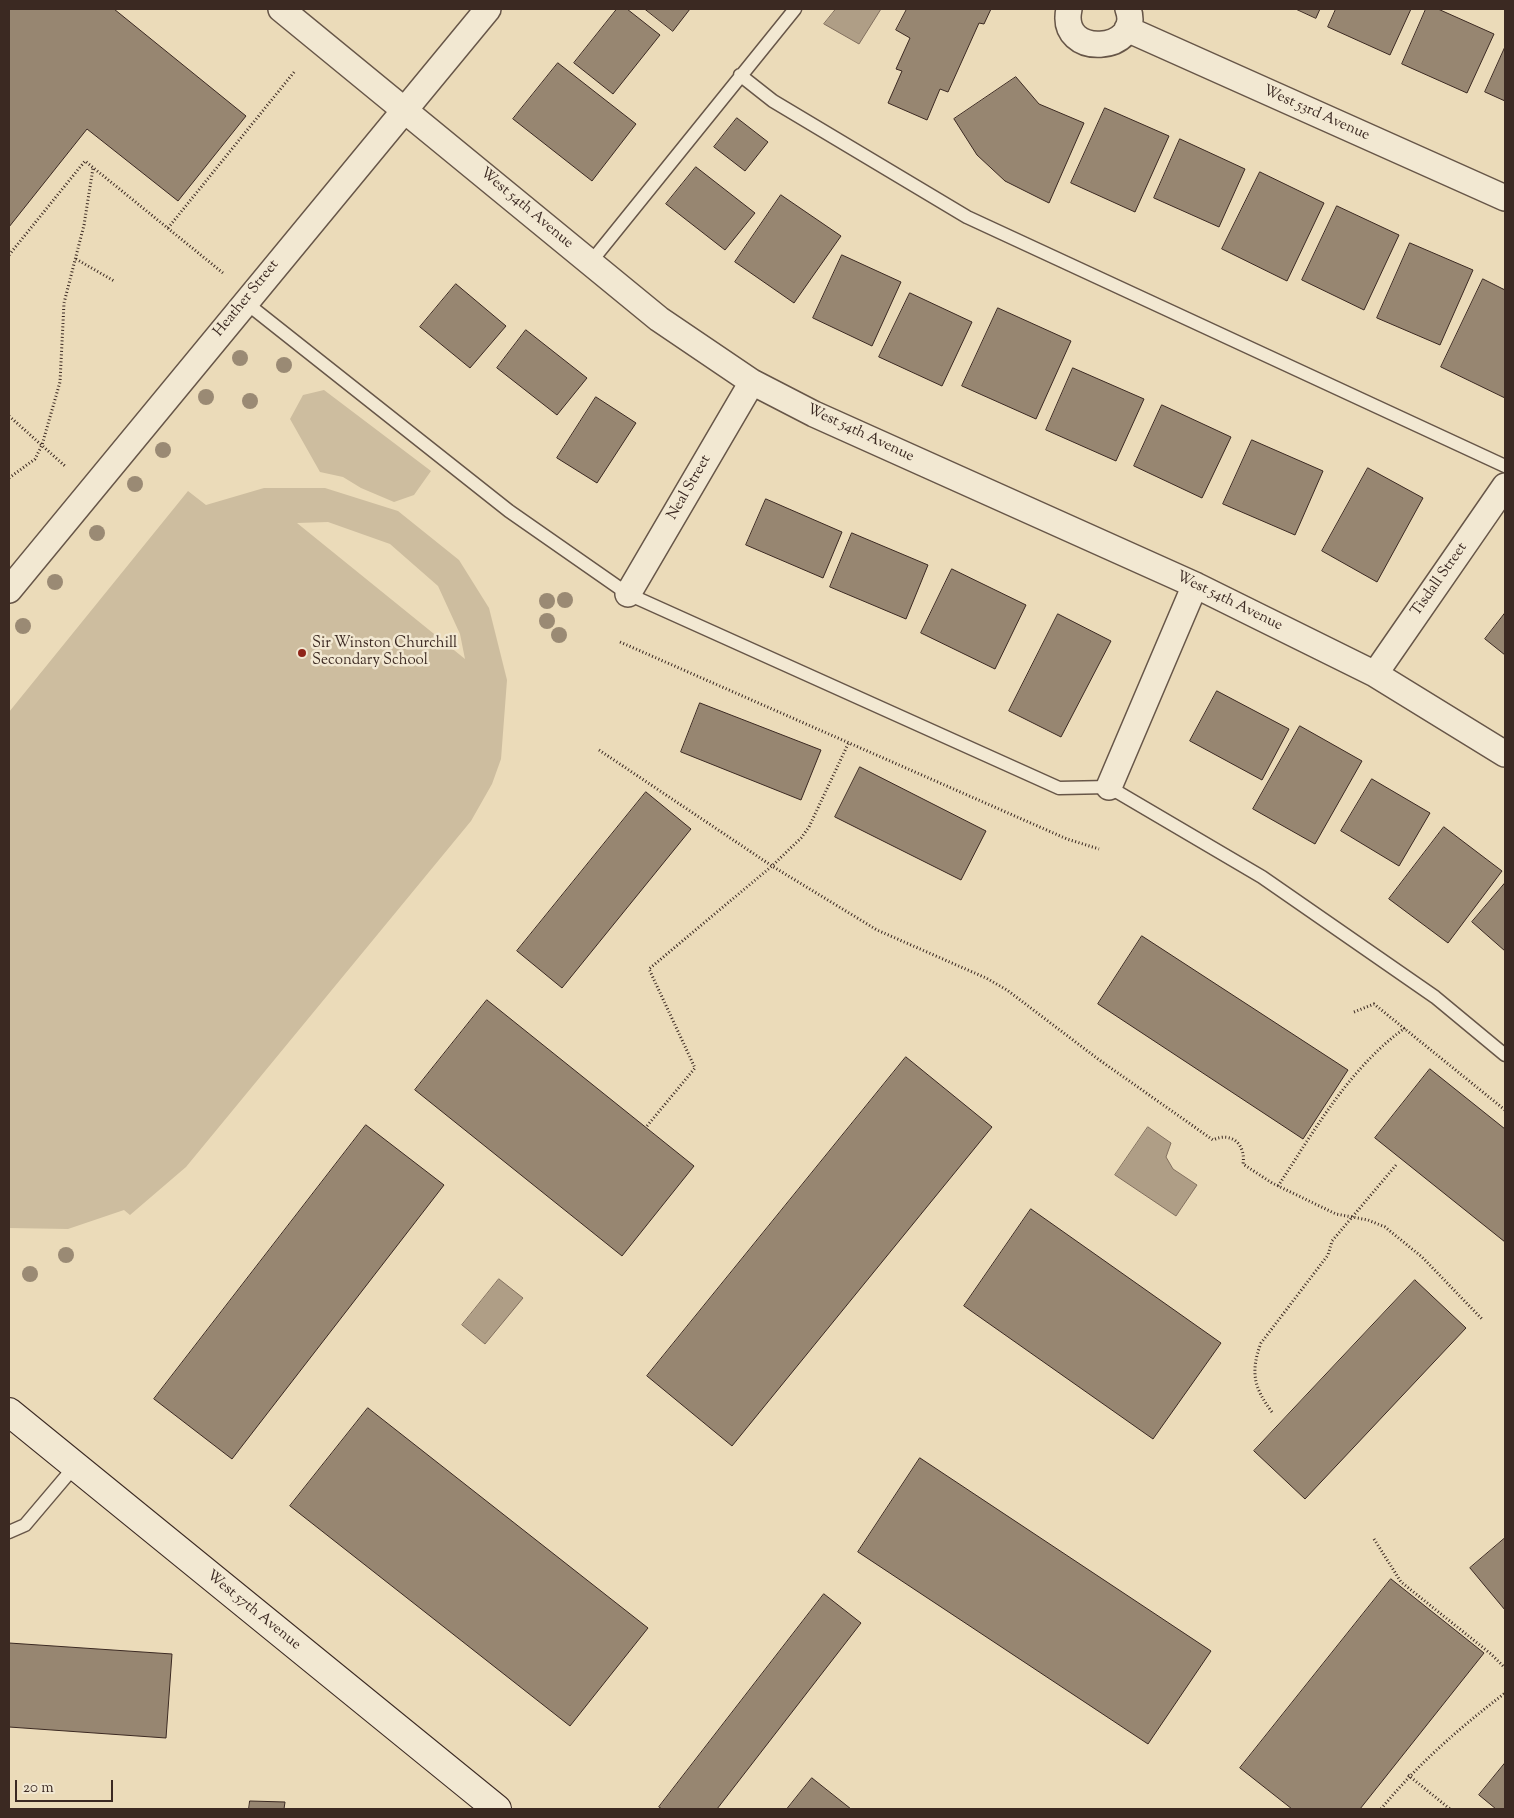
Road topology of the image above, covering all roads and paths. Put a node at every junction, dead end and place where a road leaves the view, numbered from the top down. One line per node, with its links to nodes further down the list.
1 (281, 9): 8 (street, West 54th Avenue)
2 (488, 9): 8 (street, Heather Street)
3 (794, 9): 7 (lane)
4 (1069, 9): 5 (street, West 53rd Avenue)
5 (1128, 19): 10 (street, West 53rd Avenue)
6 (295, 71): 11 (path)
7 (740, 75): 14 (lane); 22 (lane)
8 (405, 109): 14 (street, West 54th Avenue); 17 (street, Heather Street)
9 (93, 168): 11 (path); 12 (path); 13 (path)
10 (1505, 198)
11 (168, 228): 15 (path)
12 (9, 255)
13 (76, 259): 16 (path); 20 (path)
14 (590, 263): 18 (street, West 54th Avenue)
15 (224, 273)
16 (114, 281)
17 (244, 302): 26 (street, Heather Street); 27 (lane)
18 (752, 382): 25 (street, West 54th Avenue); 27 (street, Neal Street)
19 (9, 416): 20 (path)
20 (42, 445): 21 (path); 23 (path)
21 (65, 466)
22 (1505, 466)
23 (9, 478)
24 (1505, 486): 29 (street, Tisdall Street)
25 (1195, 585): 29 (street, West 54th Avenue); 33 (street)
26 (9, 590)
27 (628, 594): 33 (lane)
28 (620, 642): 30 (path)
29 (1375, 674): 32 (street, West 54th Avenue)
30 (849, 742): 34 (path); 35 (path)
31 (599, 750): 35 (path)
32 (1505, 754)
33 (1110, 787): 38 (lane)
34 (1099, 849)
35 (772, 866): 40 (path); 42 (path)
36 (1354, 1012): 37 (path)
37 (1405, 1028): 39 (path); 42 (path)
38 (1505, 1055)
39 (1505, 1110)
40 (647, 1126)
41 (1397, 1164): 43 (path)
42 (1278, 1186): 43 (path)
43 (1352, 1216): 44 (path); 46 (path)
44 (1482, 1319)
45 (9, 1412): 47 (street, West 57th Avenue)
46 (1272, 1412)
47 (75, 1466): 48 (lane); 53 (street, West 57th Avenue)
48 (9, 1532)
49 (1374, 1539): 50 (path)
50 (1505, 1668)
51 (1505, 1693): 52 (path)
52 (1408, 1775): 54 (path); 55 (path)
53 (497, 1809)
54 (1381, 1809)
55 (1450, 1809)

